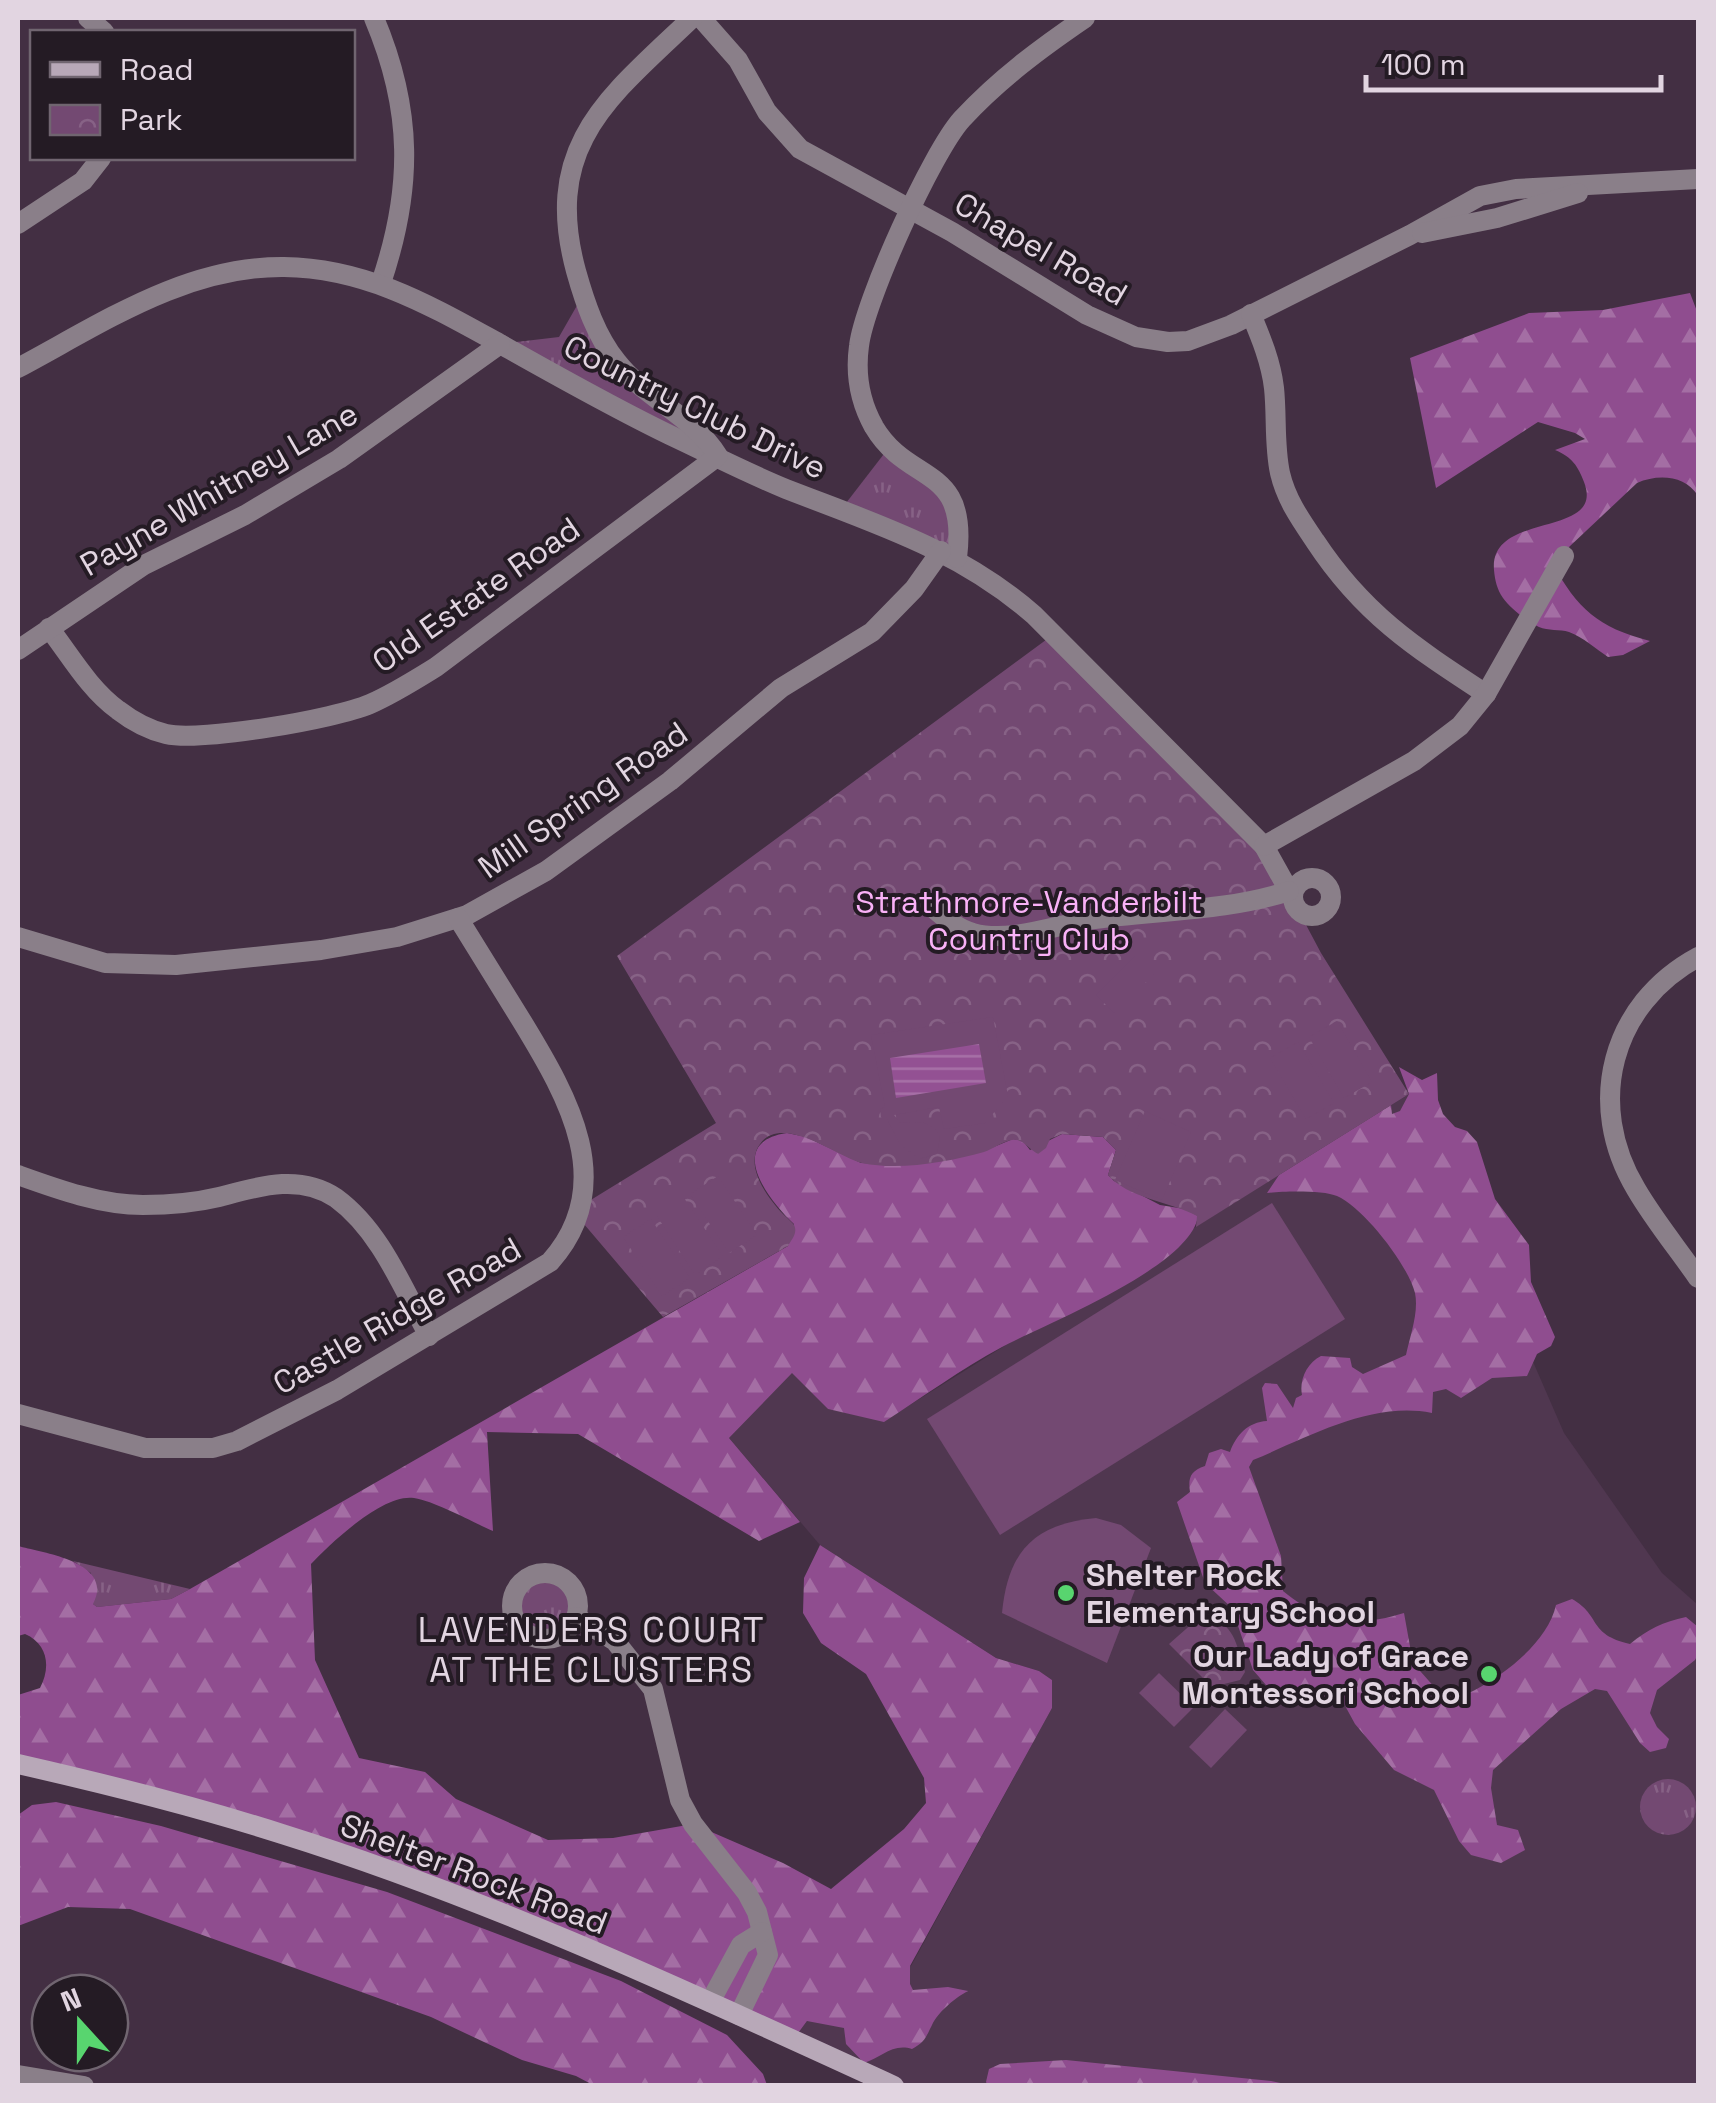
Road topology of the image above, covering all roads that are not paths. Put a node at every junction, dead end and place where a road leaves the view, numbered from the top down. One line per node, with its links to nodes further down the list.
1 (374, 18): 9 (street)
2 (692, 18): 13 (street)
3 (700, 18): 7 (street, Chapel Road)
4 (1085, 18): 7 (street)
5 (99, 160): 8 (street)
6 (1698, 179): 10 (street, Chapel Road)
7 (911, 211): 10 (street, Chapel Road); 14 (street)
8 (18, 224)
9 (381, 283): 11 (street, Country Club Drive); 12 (street, Country Club Drive)
10 (1252, 314): 18 (street)
11 (500, 344): 13 (street, Country Club Drive); 16 (street, Payne Whitney Lane)
12 (19, 364)
13 (718, 456): 14 (street, Country Club Drive); 16 (street, Old Estate Road)
14 (949, 555): 19 (street, Country Club Drive); 21 (street, Mill Spring Road)
15 (1564, 556): 18 (street)
16 (49, 628): 17 (street, Payne Whitney Lane)
17 (18, 650)
18 (1486, 694): 19 (street)
19 (1264, 846): 20 (street, Country Club Drive)
20 (928, 903)
21 (458, 918): 22 (street, Mill Spring Road); 26 (street, Castle Ridge Road)
22 (18, 937)
23 (1698, 957): 25 (street)
24 (18, 1176): 26 (street)
25 (1698, 1278)
26 (429, 1336): 27 (street, Castle Ridge Road)
27 (18, 1414)
28 (576, 1617): 30 (street)
29 (18, 1764): 31 (main road, Shelter Rock Road)
30 (762, 1932): 31 (street); 32 (street)
31 (710, 2002): 32 (main road, Shelter Rock Road)
32 (739, 2015): 35 (main road, Shelter Rock Road)
33 (18, 2075): 34 (street)
34 (84, 2086)
35 (894, 2086)

